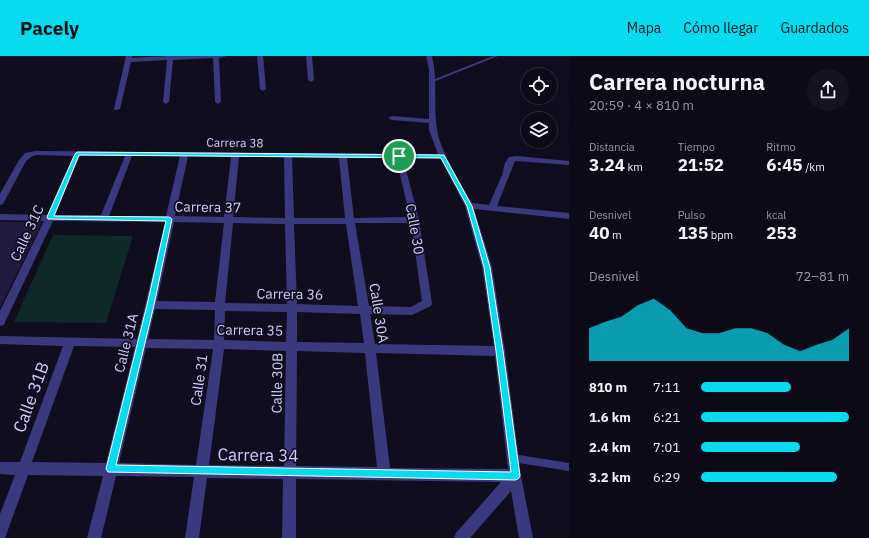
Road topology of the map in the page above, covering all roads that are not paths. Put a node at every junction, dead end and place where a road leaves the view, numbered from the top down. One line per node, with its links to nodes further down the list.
1 (216, 56): 2 (street); 7 (street); 13 (street)
2 (224, 56)
3 (260, 56): 11 (street)
4 (309, 56): 9 (street)
5 (429, 56): 10 (street)
6 (496, 56): 10 (lane)
7 (169, 57): 8 (street); 12 (street)
8 (129, 58): 14 (street)
9 (311, 80)
10 (432, 81): 16 (street)
11 (263, 89)
12 (166, 102)
13 (218, 102)
14 (117, 109)
15 (392, 118): 16 (street)
16 (433, 121): 24 (street)
17 (77, 154): 18 (street, Carrera 38); 26 (street, Carrera 38); 31 (street, Calle 31C)
18 (129, 155): 19 (street, Carrera 38); 32 (street)
19 (184, 155): 20 (street, Carrera 38); 33 (street, Calle 31A)
20 (235, 155): 21 (street, Carrera 38); 34 (street, Calle 31)
21 (288, 156): 22 (street, Carrera 38); 37 (street, Calle 30B)
22 (343, 156): 23 (street, Carrera 38); 35 (street, Calle 30A)
23 (399, 156): 24 (street, Carrera 38); 36 (street, Calle 30)
24 (443, 156): 27 (street)
25 (569, 163): 28 (street)
26 (0, 202)
27 (469, 206): 28 (street); 50 (street)
28 (492, 208): 29 (street)
29 (569, 216)
30 (0, 217): 31 (street, Carrera 37)
31 (50, 217): 32 (street, Carrera 37); 43 (street, Calle 31C)
32 (104, 218): 33 (street, Carrera 37)
33 (169, 219): 34 (street, Carrera 37); 39 (street, Calle 31A)
34 (229, 220): 37 (street, Carrera 37); 40 (street, Calle 31)
35 (350, 220): 36 (street, Carrera 37); 37 (street, Carrera 37); 42 (street, Calle 30A)
36 (415, 220): 38 (street, Calle 30)
37 (289, 221): 41 (street, Calle 30B)
38 (427, 303): 42 (street, Carrera 36)
39 (151, 305): 40 (street, Carrera 36); 46 (street, Calle 31A)
40 (220, 306): 41 (street, Carrera 36); 47 (street, Calle 31)
41 (292, 308): 42 (street, Carrera 36); 48 (street, Calle 30B)
42 (365, 310): 49 (street, Calle 30A)
43 (0, 322)
44 (0, 340): 45 (street, Carrera 35)
45 (70, 341): 46 (street, Carrera 35); 54 (street, Calle 31B)
46 (141, 343): 47 (street, Carrera 35); 55 (street, Calle 31A)
47 (219, 345): 48 (street, Carrera 35); 56 (street, Calle 31)
48 (292, 346): 49 (street, Carrera 35); 57 (street, Calle 30B)
49 (370, 348): 50 (street, Carrera 35); 58 (street, Calle 30A)
50 (500, 351): 51 (street)
51 (513, 458): 52 (lane); 59 (street)
52 (569, 466)
53 (0, 468): 54 (street, Carrera 34)
54 (24, 468): 55 (street, Carrera 34); 60 (street, Calle 31B)
55 (111, 469): 56 (street, Carrera 34); 61 (street, Calle 31A)
56 (201, 471): 57 (street, Carrera 34); 62 (street, Calle 31)
57 (290, 472): 58 (street, Carrera 34); 63 (street, Calle 30B)
58 (384, 474): 59 (street, Carrera 34)
59 (515, 476): 64 (street); 65 (street)
60 (0, 533)
61 (94, 538)
62 (192, 538)
63 (288, 538)
64 (461, 538)
65 (526, 538)

